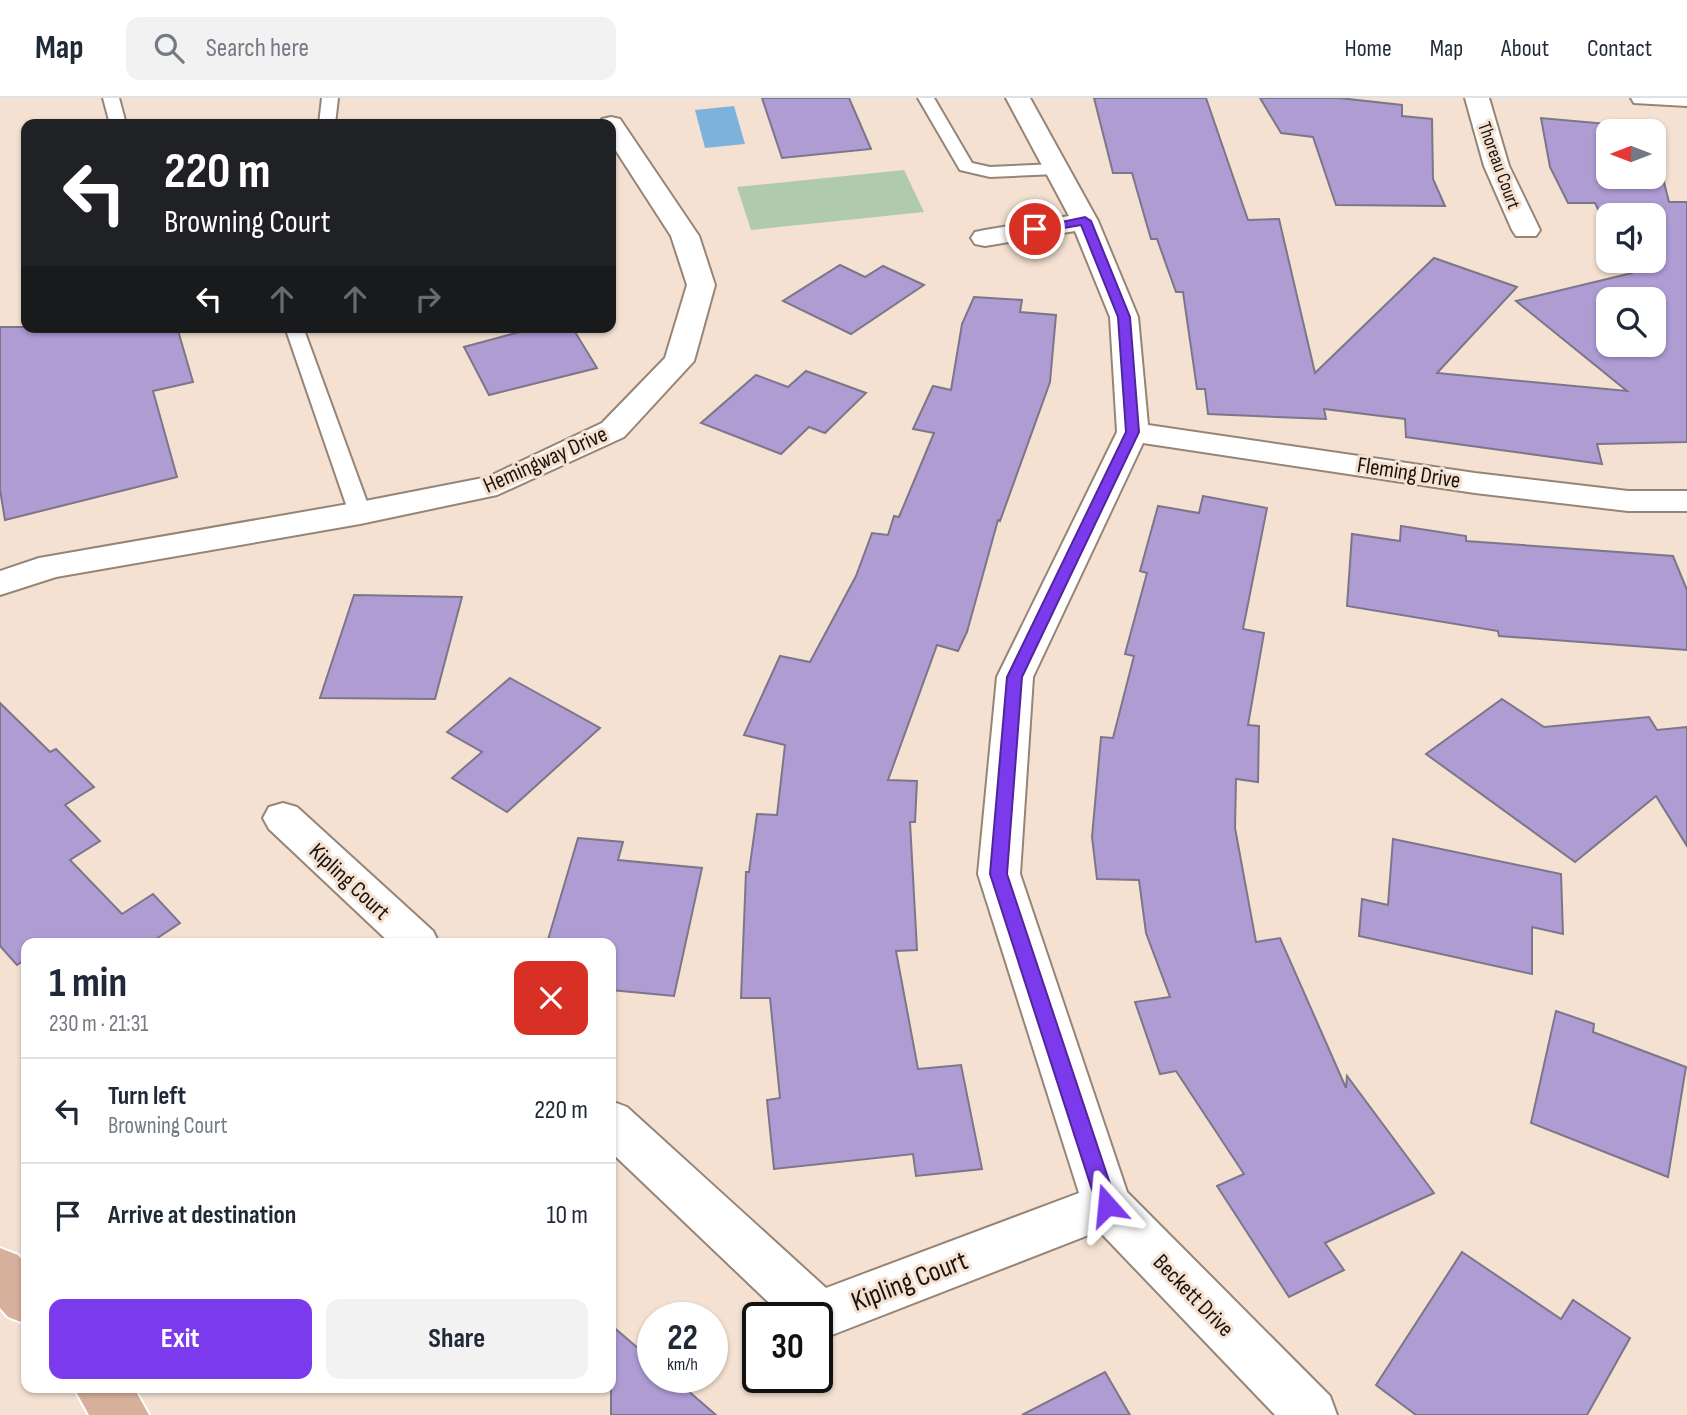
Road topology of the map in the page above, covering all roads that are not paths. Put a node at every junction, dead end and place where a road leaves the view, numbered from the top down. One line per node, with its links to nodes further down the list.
1 (111, 98): 9 (lane)
2 (330, 98): 10 (lane)
3 (608, 98): 11 (street, Hemingway Drive)
4 (926, 98): 13 (lane)
5 (1018, 98): 13 (street)
6 (1477, 98): 15 (street, Thoreau Court)
7 (1643, 98): 8 (street)
8 (1687, 99)
9 (117, 119)
10 (328, 119)
11 (607, 119)
12 (616, 132): 20 (street, Hemingway Drive)
13 (1057, 169): 14 (street)
14 (1085, 221): 16 (street); 18 (street)
15 (1526, 230)
16 (985, 238)
17 (296, 333): 20 (lane)
18 (1133, 432): 19 (street, Fleming Drive); 25 (street, Beckett Drive)
19 (1687, 501)
20 (360, 513): 21 (street, Hemingway Drive)
21 (0, 583)
22 (283, 818): 23 (street, Kipling Court)
23 (413, 938)
24 (616, 1127): 25 (street, Kipling Court)
25 (1107, 1205): 30 (street, Beckett Drive)
26 (0, 1272): 27 (main road)
27 (21, 1295)
28 (104, 1393): 29 (main road)
29 (122, 1415)
30 (1311, 1415)

